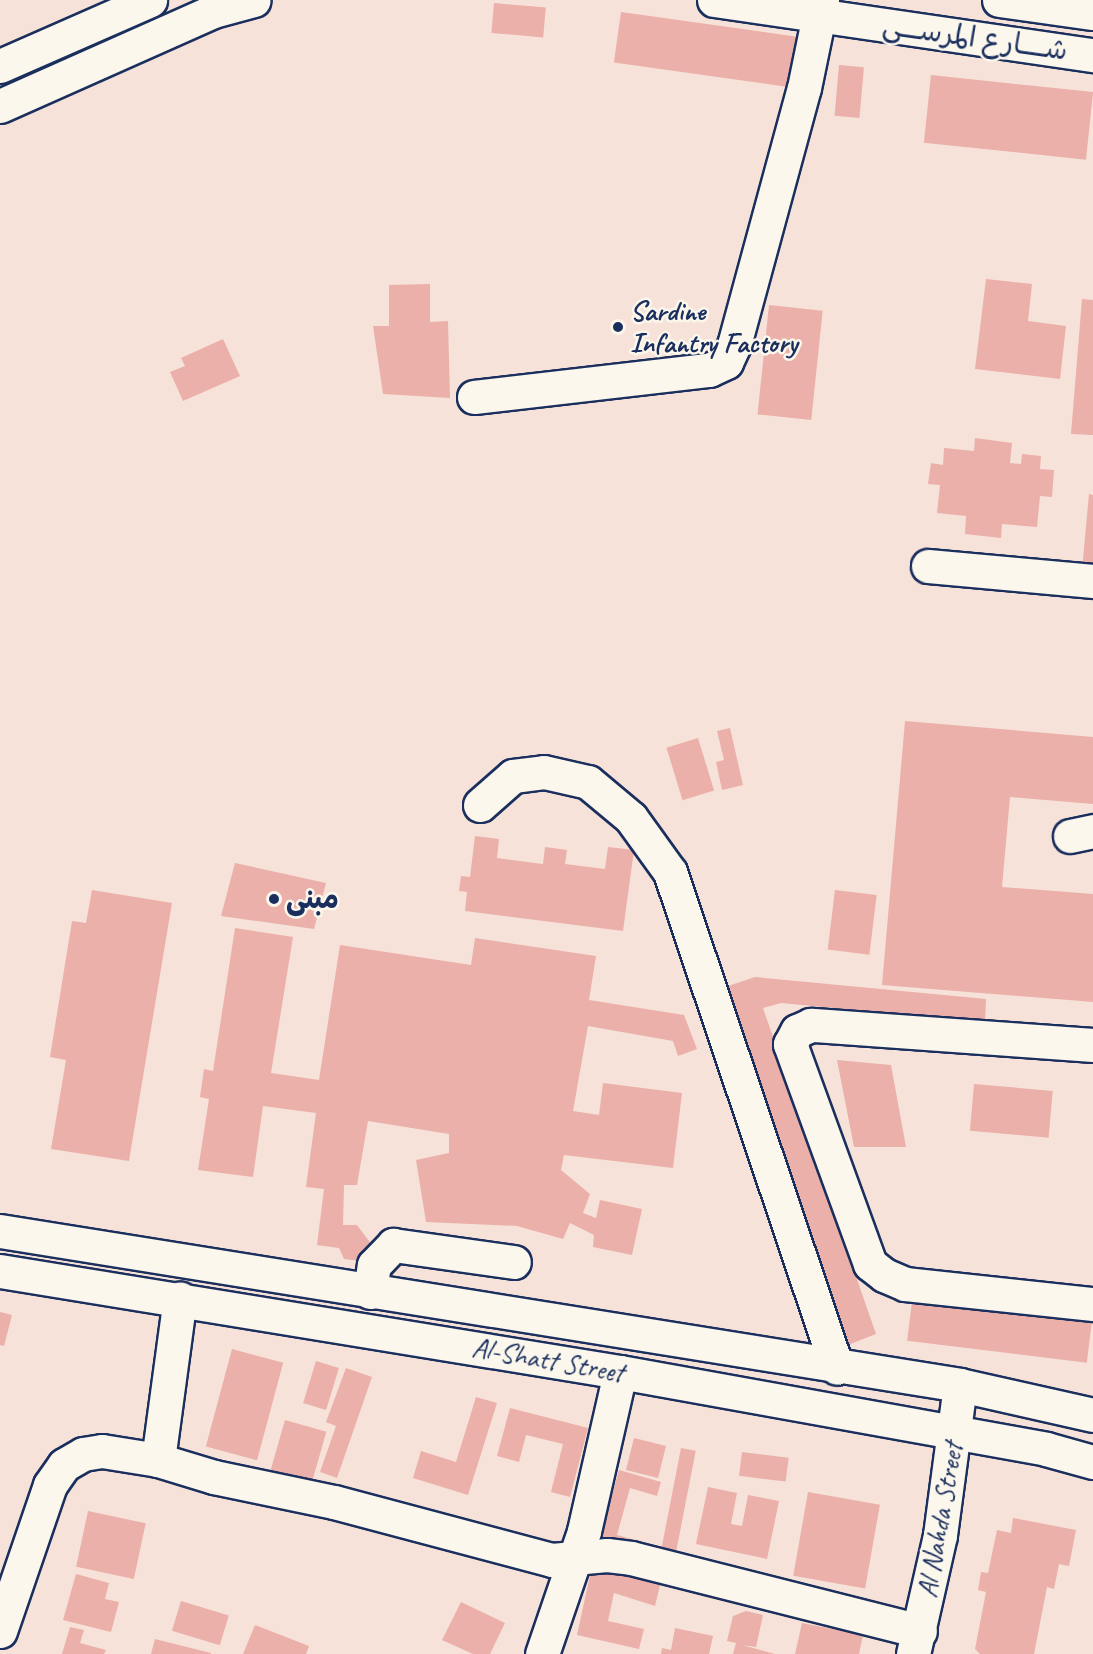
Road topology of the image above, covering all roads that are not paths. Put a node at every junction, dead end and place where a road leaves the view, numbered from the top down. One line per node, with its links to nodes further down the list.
1 (150, 0): 8 (street)
2 (254, 0): 9 (street)
3 (714, 0): 5 (street, شــــارع المرســـى)
4 (999, 0): 6 (street, شــــارع المرســـى)
5 (820, 8): 7 (street, شــــارع المرســـى); 10 (street)
6 (1093, 13)
7 (1093, 55)
8 (0, 66)
9 (0, 106)
10 (474, 397)
11 (928, 566): 12 (street)
12 (1093, 581)
13 (480, 806): 21 (street)
14 (1093, 1045): 20 (street)
15 (0, 1231): 18 (street, Al-Shatt Street)
16 (513, 1262): 18 (street)
17 (0, 1271): 19 (street, Al-Shatt Street)
18 (370, 1292): 21 (street, Al-Shatt Street)
19 (180, 1298): 22 (street, Al-Shatt Street); 26 (street)
20 (1093, 1304)
21 (837, 1368): 23 (street, Al-Shatt Street)
22 (620, 1372): 25 (street, Al-Shatt Street); 28 (street)
23 (960, 1386): 24 (street, Al-Shatt Street); 25 (street, Al Nahda Street)
24 (1093, 1415)
25 (956, 1433): 27 (street, Al-Shatt Street); 30 (street, Al Nahda Street)
26 (158, 1460): 28 (street); 29 (street)
27 (1093, 1462)
28 (574, 1560): 30 (street); 31 (street)
29 (0, 1631)
30 (916, 1643)
31 (542, 1654)

